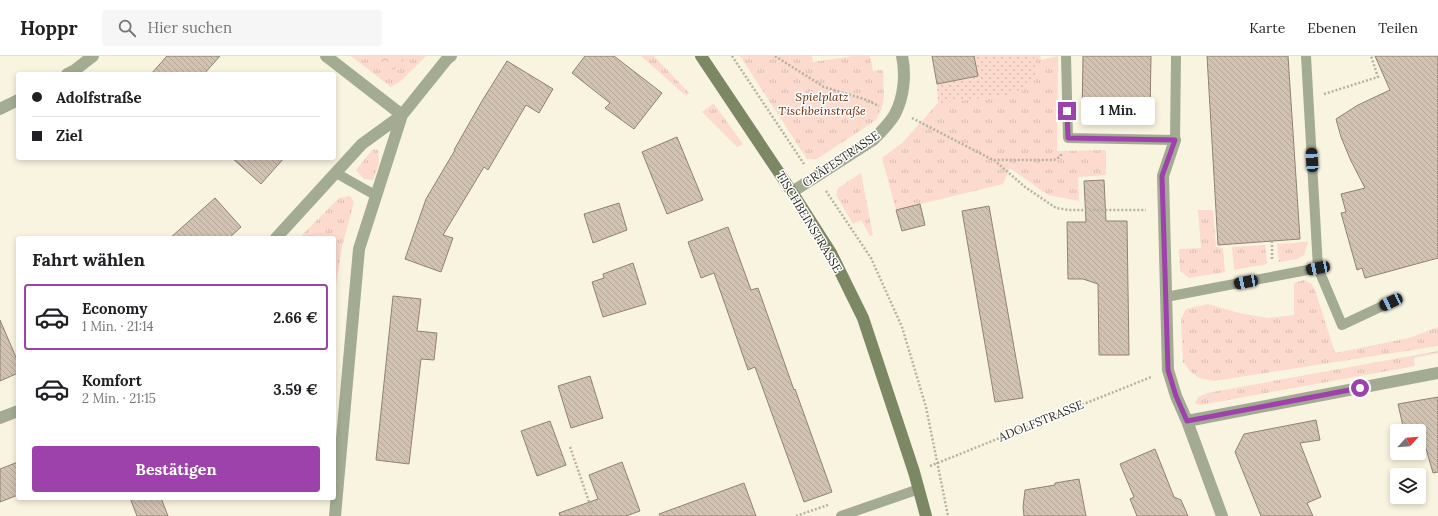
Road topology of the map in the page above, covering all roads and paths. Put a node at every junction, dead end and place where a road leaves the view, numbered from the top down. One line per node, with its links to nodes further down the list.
1 (93, 56): 12 (street)
2 (326, 56): 17 (street)
3 (451, 56): 17 (street)
4 (701, 56): 23 (main road, TISCHBEINSTRASSE)
5 (732, 56): 22 (path)
6 (775, 56): 16 (path)
7 (902, 56): 16 (street, GRÄFESTRASSE)
8 (1066, 56): 18 (lane)
9 (1176, 56): 19 (lane)
10 (1306, 56): 13 (lane)
11 (1372, 56): 13 (path)
12 (71, 72)
13 (1309, 99): 27 (lane)
14 (16, 101): 15 (street)
15 (0, 109)
16 (895, 114): 20 (path); 22 (street, GRÄFESTRASSE)
17 (402, 115): 21 (street); 24 (street)
18 (1068, 138): 19 (lane); 20 (path)
19 (1175, 140): 25 (street)
20 (993, 160): 25 (path)
21 (336, 173): 24 (lane); 26 (street)
22 (814, 177): 23 (street, GRÄFESTRASSE); 36 (path)
23 (792, 192): 37 (main road, TISCHBEINSTRASSE)
24 (375, 195): 40 (street)
25 (1164, 210): 28 (street)
26 (278, 236)
27 (1318, 268): 28 (lane); 29 (lane)
28 (1166, 297): 30 (street)
29 (1391, 302)
30 (1168, 370): 34 (street); 36 (path, ADOLFSTRASSE)
31 (1438, 373): 34 (street)
32 (16, 412): 33 (street)
33 (0, 418)
34 (1187, 421): 46 (street)
35 (570, 447): 41 (path)
36 (938, 463): 37 (path, ADOLFSTRASSE); 45 (path)
37 (914, 472): 38 (main road, TISCHBEINSTRASSE)
38 (918, 489): 43 (lane); 44 (main road, TISCHBEINSTRASSE)
39 (812, 511): 42 (path)
40 (335, 516)
41 (594, 516)
42 (796, 516)
43 (841, 516)
44 (926, 516)
45 (948, 516)
46 (1222, 516)

